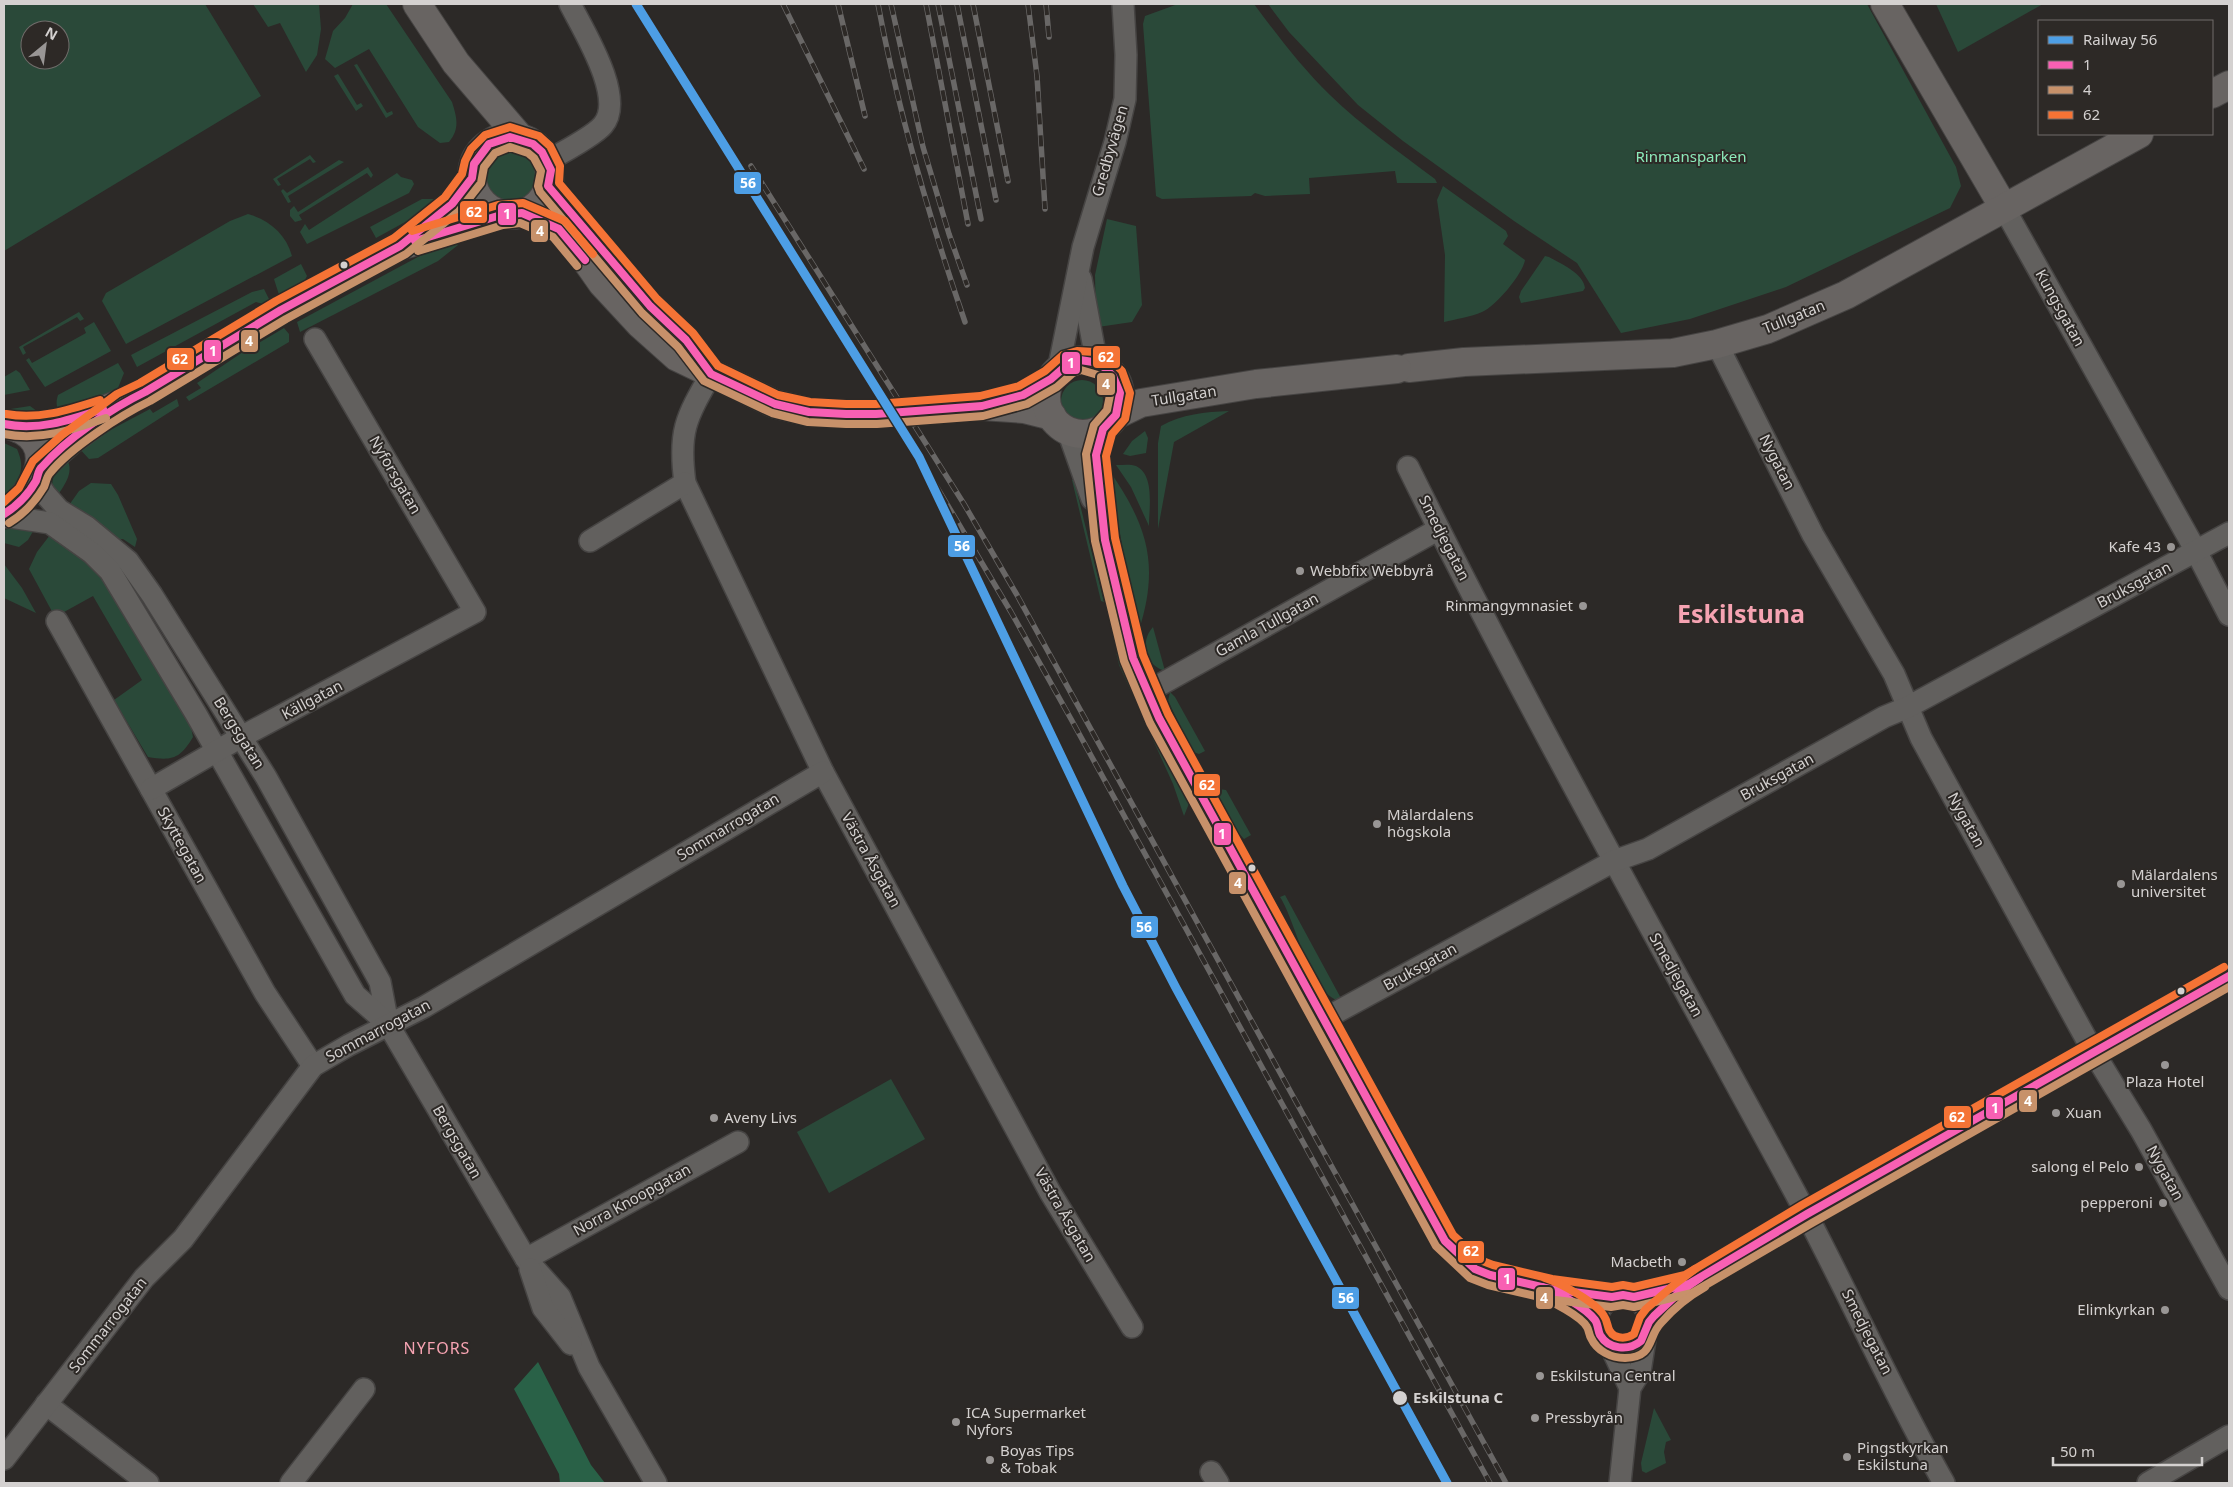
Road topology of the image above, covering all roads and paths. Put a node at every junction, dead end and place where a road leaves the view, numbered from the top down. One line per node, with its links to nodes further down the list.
1 (417, 4): 5 (street)
2 (570, 4): 11 (street)
3 (1123, 4): 16 (street, Gredbyvägen)
4 (1885, 4): 13 (street, Kungsgatan)
5 (456, 63): 9 (street); 10 (street)
6 (2229, 85): 7 (street)
7 (2213, 93)
8 (2137, 135): 13 (street, Tullgatan)
9 (522, 140): 10 (street); 11 (street)
10 (489, 144): 12 (street)
11 (548, 174): 14 (street); 20 (street)
12 (472, 178): 14 (street); 15 (street)
13 (2004, 208): 18 (street, Tullgatan); 36 (street, Kungsgatan)
14 (512, 214): 15 (street); 20 (street)
15 (400, 246): 23 (street)
16 (1079, 267): 19 (street, Gredbyvägen); 21 (street, Gredbyvägen)
17 (315, 339): 37 (street, Nyforsgatan)
18 (1717, 344): 22 (street, Tullgatan); 41 (street, Nygatan)
19 (1105, 370): 21 (street); 22 (street, Tullgatan); 25 (street)
20 (711, 374): 24 (street); 30 (street, Västra Åsgatan)
21 (1054, 375): 24 (street); 26 (street)
22 (1256, 384): 25 (street, Tullgatan)
23 (122, 403): 27 (street); 29 (street)
24 (982, 406): 26 (street)
25 (1109, 422): 26 (street); 34 (street)
26 (1060, 424): 34 (street)
27 (10, 426): 29 (street)
28 (1408, 467): 32 (street, Smedjegatan)
29 (38, 474): 31 (street); 42 (street, Bergsgatan)
30 (685, 483): 35 (street); 44 (street, Västra Åsgatan)
31 (4, 515): 43 (street, Bergsgatan)
32 (1439, 529): 40 (street, Gamla Tullgatan); 46 (street, Smedjegatan)
33 (2229, 533): 36 (street, Bruksgatan)
34 (1105, 540): 40 (street)
35 (590, 541)
36 (2196, 551): 38 (street, Kungsgatan); 41 (street, Bruksgatan)
37 (475, 612): 42 (street, Källgatan)
38 (2229, 615)
39 (57, 621): 45 (street, Skyttegatan)
40 (1147, 692): 48 (street)
41 (1908, 707): 46 (street, Bruksgatan); 50 (street, Nygatan)
42 (241, 737): 43 (street, Källgatan); 49 (street, Bergsgatan)
43 (217, 752): 45 (street, Källgatan); 49 (street, Bergsgatan)
44 (823, 772): 49 (street, Sommarrogatan); 61 (street, Västra Åsgatan)
45 (151, 789): 51 (street, Skyttegatan)
46 (1614, 861): 48 (street, Bruksgatan); 53 (street, Smedjegatan)
47 (2229, 976): 50 (street)
48 (1324, 1019): 56 (street)
49 (388, 1024): 51 (street, Sommarrogatan); 54 (street, Bergsgatan)
50 (2094, 1054): 53 (street); 57 (street, Nygatan)
51 (313, 1066): 66 (street, Sommarrogatan)
52 (738, 1142): 54 (street, Norra Knoopgatan)
53 (1807, 1214): 55 (street); 73 (street, Smedjegatan)
54 (526, 1259): 71 (street, Bergsgatan)
55 (1689, 1284): 59 (street); 62 (street)
56 (1550, 1289): 58 (street); 60 (street)
57 (2229, 1289)
58 (1612, 1297): 59 (street); 60 (street)
59 (1634, 1297): 62 (street)
60 (1596, 1322): 63 (street)
61 (1132, 1327)
62 (1648, 1327): 63 (street); 64 (street)
63 (1610, 1345): 64 (street)
64 (1630, 1388): 72 (street)
65 (364, 1389): 70 (street)
66 (46, 1404): 68 (street, Sommarrogatan); 69 (street)
67 (2229, 1436): 74 (street)
68 (4, 1459)
69 (148, 1483)
70 (291, 1483)
71 (656, 1483)
72 (1620, 1483)
73 (1944, 1483)
74 (2148, 1483)

